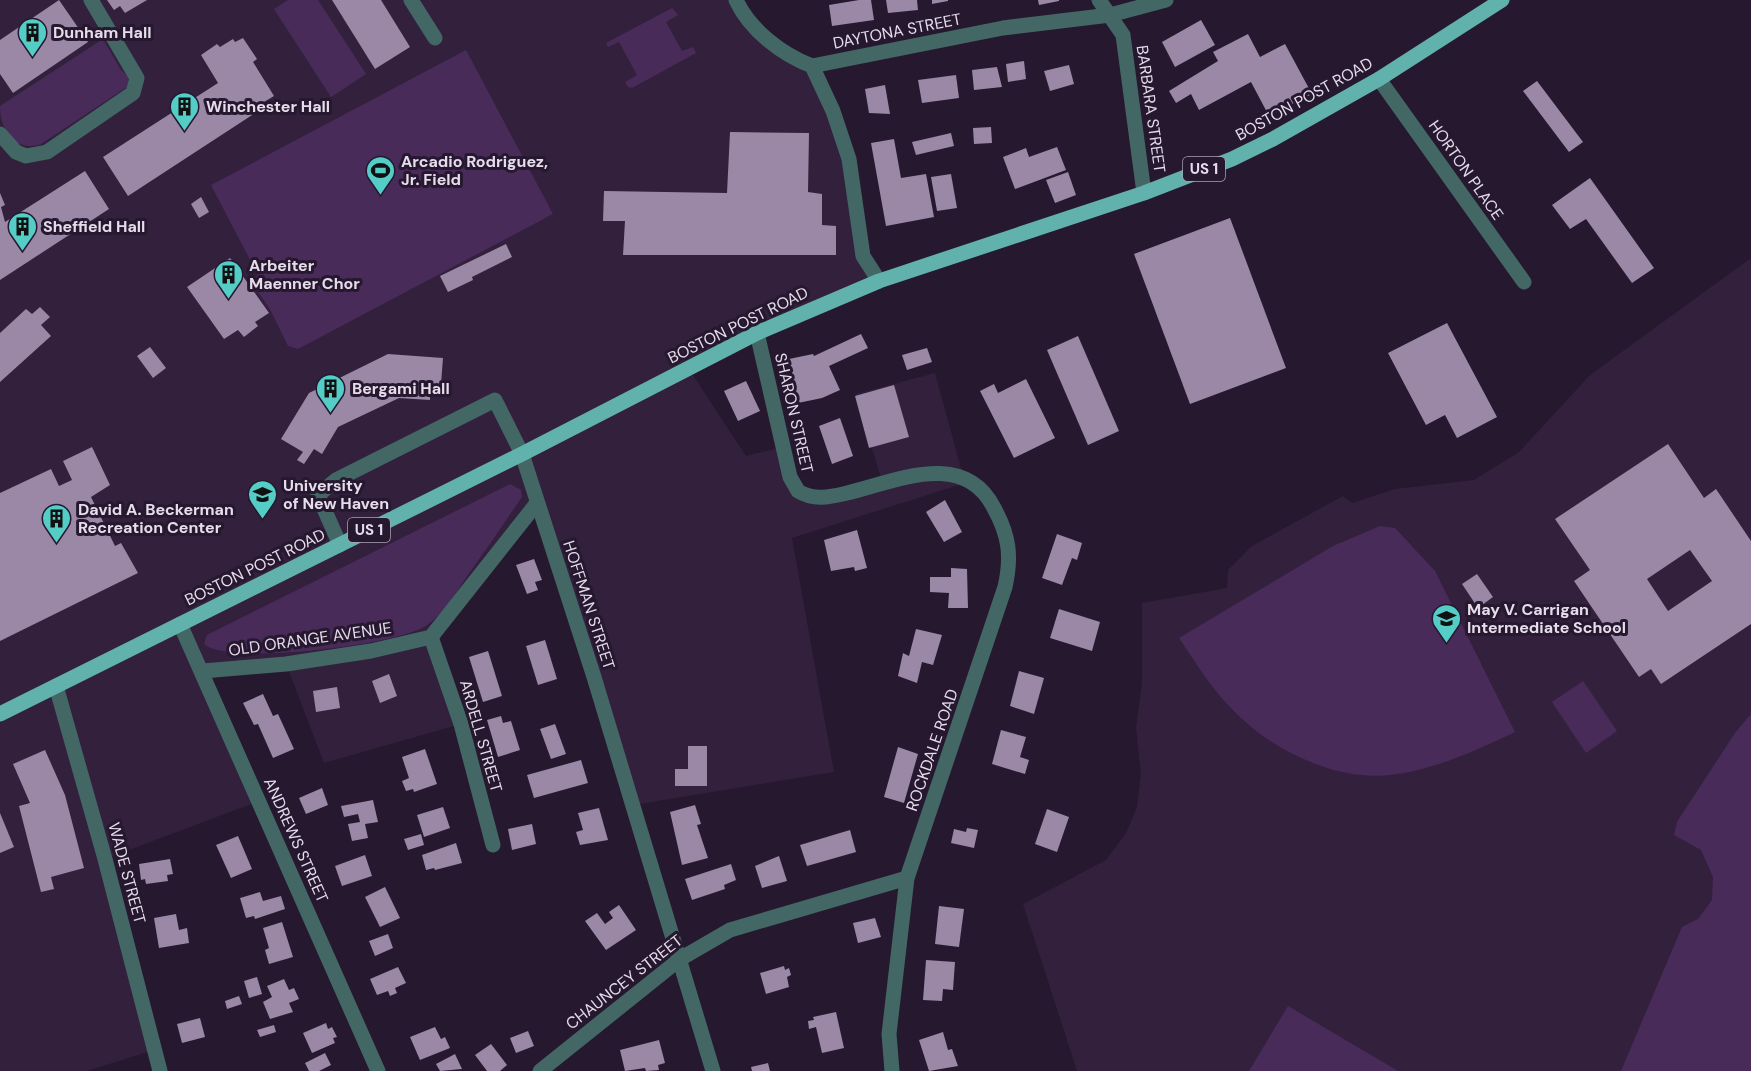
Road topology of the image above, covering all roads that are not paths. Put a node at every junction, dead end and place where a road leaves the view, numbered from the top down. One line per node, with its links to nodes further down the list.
1 (91, 0): 11 (street)
2 (411, 0): 8 (street)
3 (736, 0): 9 (street)
4 (1099, 0): 7 (street, BARBARA STREET)
5 (1166, 0): 7 (street, DAYTONA STREET)
6 (1502, 0): 10 (main road, BOSTON POST ROAD / US 1)
7 (1110, 15): 9 (street, DAYTONA STREET); 12 (street, BARBARA STREET)
8 (435, 38)
9 (812, 66): 13 (street)
10 (1379, 79): 12 (main road, BOSTON POST ROAD / US 1); 14 (street, HORTON PLACE)
11 (0, 134)
12 (1144, 193): 13 (main road, BOSTON POST ROAD / US 1)
13 (879, 281): 15 (main road, BOSTON POST ROAD / US 1)
14 (1524, 282)
15 (757, 333): 16 (main road, BOSTON POST ROAD / US 1); 17 (street, SHARON STREET)
16 (522, 454): 18 (street, HOFFMAN STREET); 19 (main road, BOSTON POST ROAD / US 1); 19 (street, HOFFMAN STREET)
17 (946, 472): 26 (street, ROCKDALE ROAD)
18 (537, 503): 21 (street); 27 (street, HOFFMAN STREET)
19 (340, 545): 20 (main road, BOSTON POST ROAD / US 1)
20 (180, 624): 22 (street, ANDREWS STREET); 23 (main road, BOSTON POST ROAD / US 1)
21 (431, 637): 22 (street, OLD ORANGE AVENUE); 25 (street, ARDELL STREET)
22 (202, 671): 29 (street, ANDREWS STREET)
23 (56, 686): 24 (main road, BOSTON POST ROAD / US 1); 28 (street, WADE STREET)
24 (0, 714)
25 (493, 845)
26 (907, 878): 27 (street, CHAUNCEY STREET); 32 (street, ROCKDALE ROAD)
27 (680, 959): 30 (street, CHAUNCEY STREET); 31 (street, HOFFMAN STREET)
28 (160, 1071)
29 (378, 1071)
30 (540, 1071)
31 (713, 1071)
32 (892, 1071)

